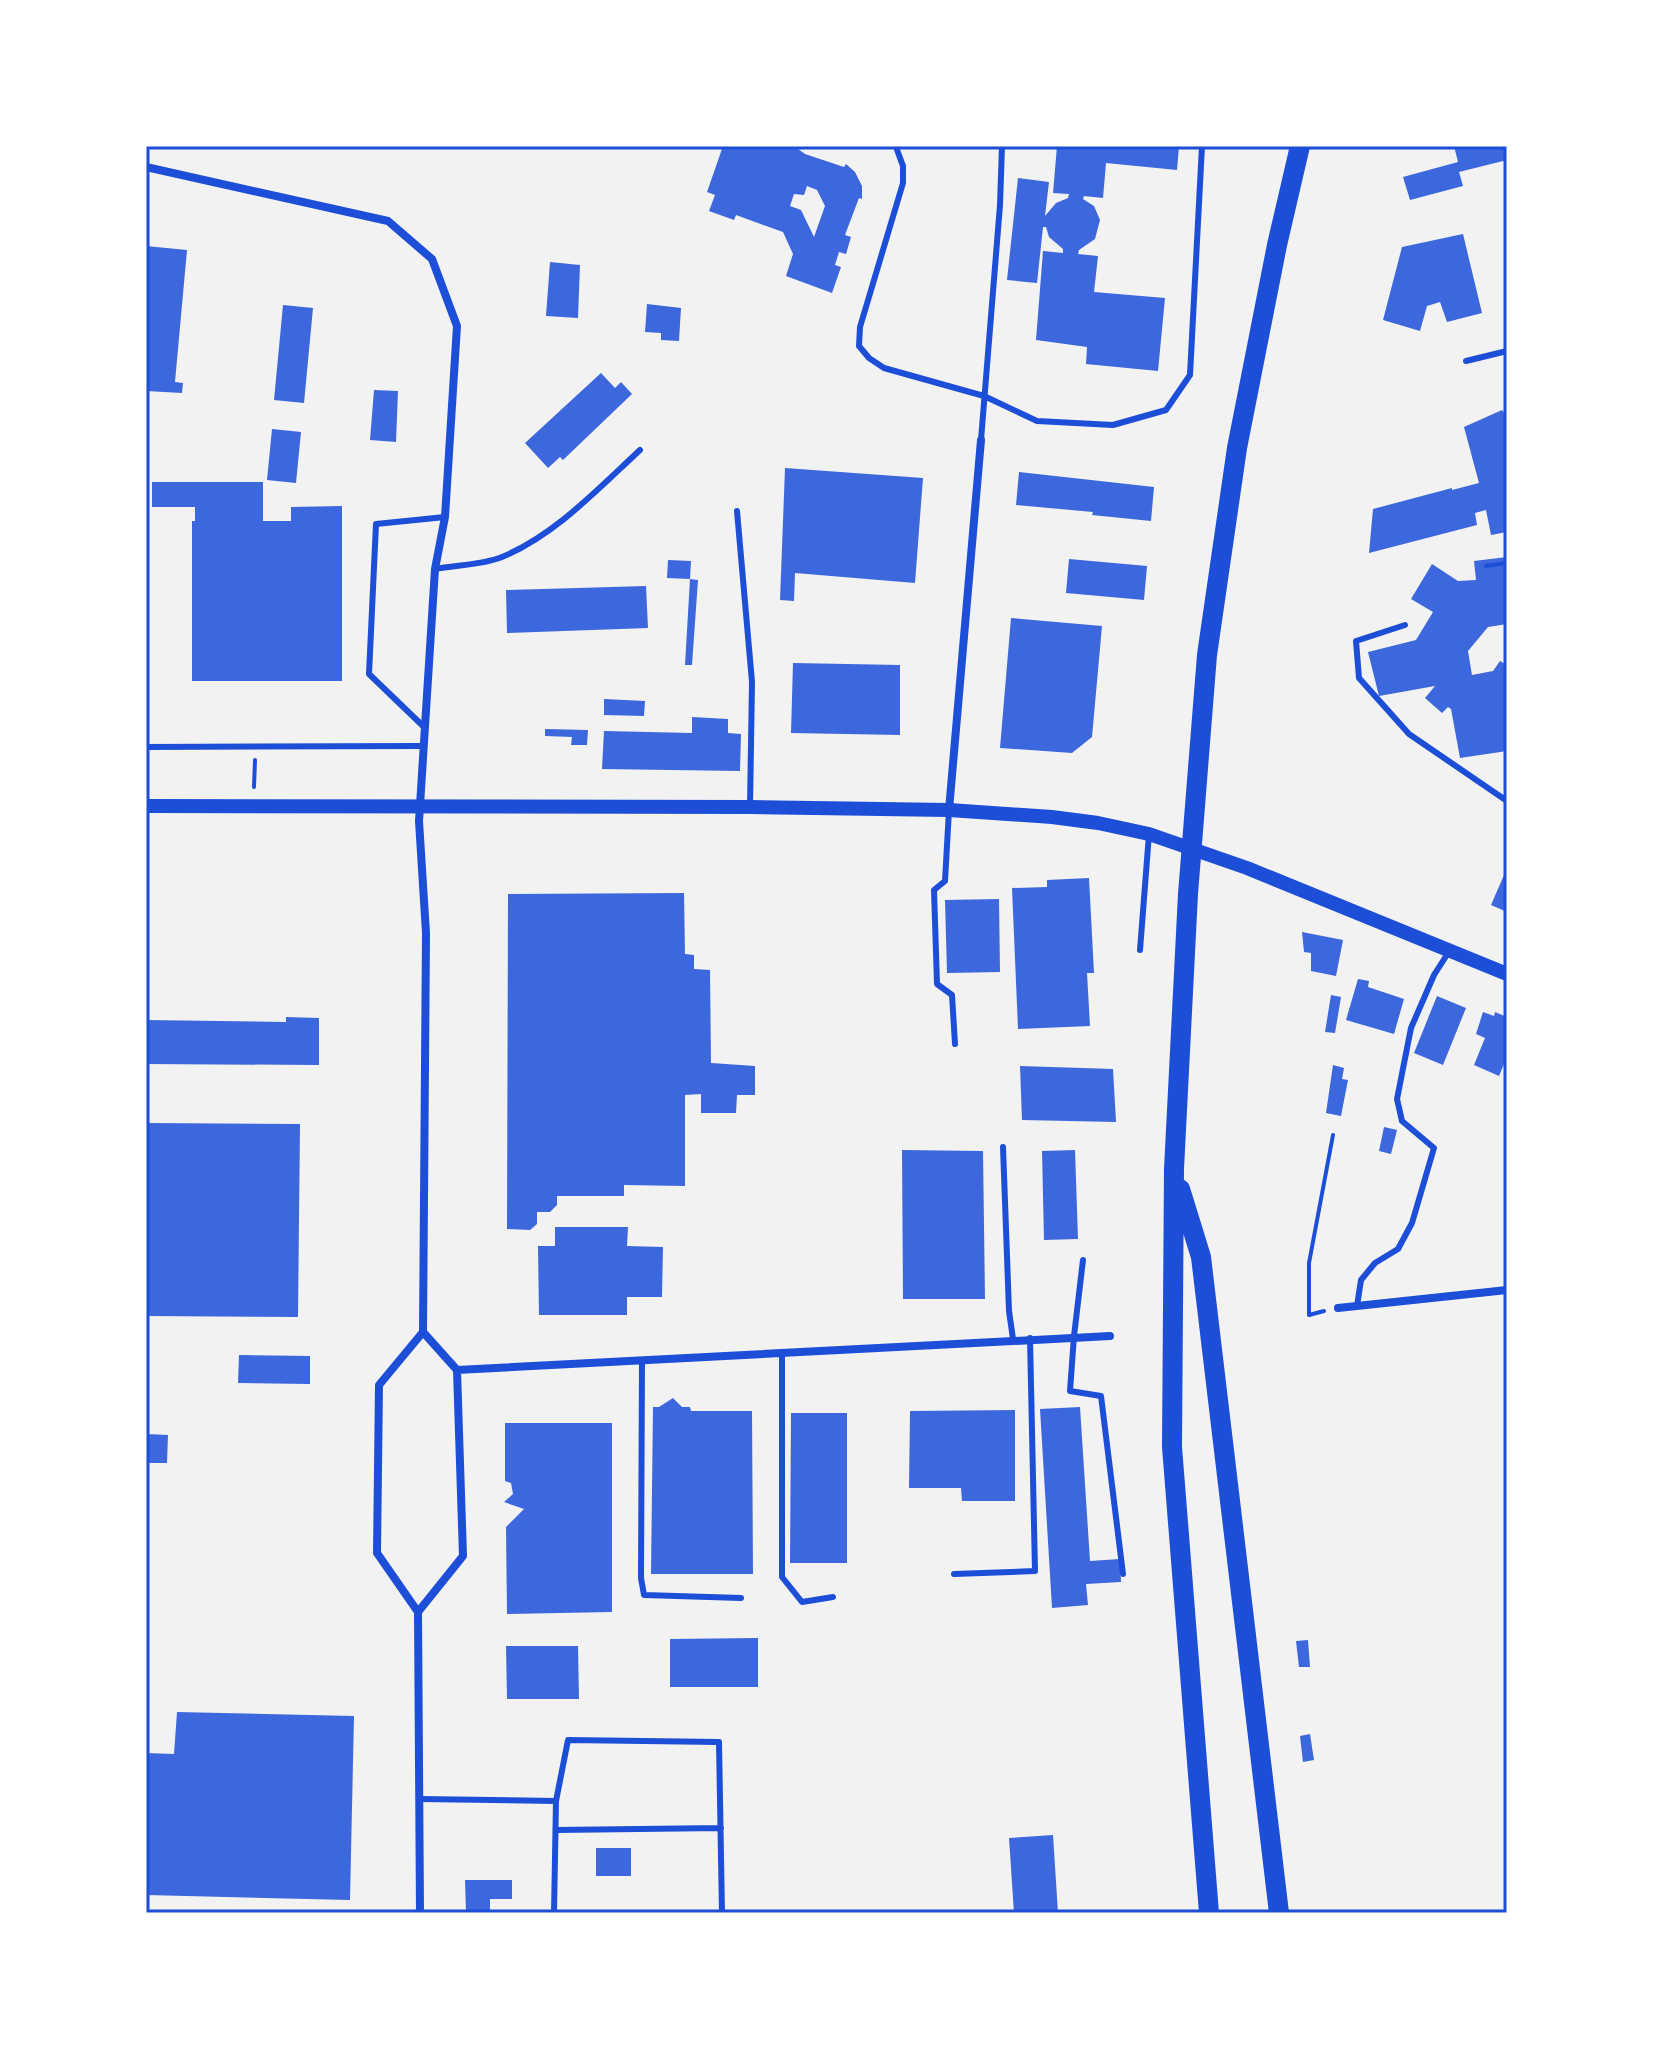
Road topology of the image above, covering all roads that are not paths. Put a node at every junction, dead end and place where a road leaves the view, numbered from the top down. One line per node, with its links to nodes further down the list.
1 (897, 146): 8 (lane)
2 (1002, 146): 8 (lane)
3 (1202, 146): 8 (lane)
4 (1300, 146): 29 (main road)
5 (146, 167): 12 (street)
6 (1507, 351): 7 (lane)
7 (1466, 361)
8 (984, 396): 9 (lane)
9 (981, 440): 22 (street)
10 (640, 450): 13 (lane)
11 (737, 511): 20 (lane)
12 (445, 517): 13 (street); 15 (lane)
13 (435, 569): 15 (street)
14 (1405, 625): 18 (lane)
15 (423, 726): 16 (street)
16 (422, 746): 17 (lane); 21 (street)
17 (146, 747)
18 (1507, 801)
19 (146, 806): 21 (street)
20 (750, 807): 21 (street); 22 (street)
21 (420, 808): 34 (street)
22 (949, 810): 23 (street); 27 (lane)
23 (1149, 834): 24 (lane); 25 (street)
24 (1140, 950)
25 (1450, 950): 26 (street); 32 (lane)
26 (1507, 974)
27 (955, 1044)
28 (1003, 1147): 38 (lane)
29 (1174, 1169): 51 (main road); 55 (main road)
30 (1083, 1260): 35 (lane)
31 (1507, 1290): 32 (street)
32 (1357, 1306): 33 (street)
33 (1338, 1308)
34 (423, 1332): 41 (street); 46 (street)
35 (1074, 1336): 36 (street); 37 (street); 43 (lane)
36 (1110, 1336)
37 (1030, 1338): 38 (street); 42 (lane)
38 (1013, 1339): 39 (street)
39 (782, 1352): 40 (street); 44 (lane)
40 (642, 1360): 41 (street); 45 (lane)
41 (457, 1370): 46 (street)
42 (954, 1574)
43 (1123, 1574)
44 (833, 1597)
45 (741, 1598)
46 (418, 1612): 47 (street)
47 (419, 1799): 48 (lane); 52 (street)
48 (556, 1801): 49 (lane); 50 (lane)
49 (721, 1828): 50 (lane); 54 (lane)
50 (556, 1830): 53 (lane)
51 (1208, 1911)
52 (420, 1913)
53 (554, 1913)
54 (722, 1913)
55 (1279, 1913)

